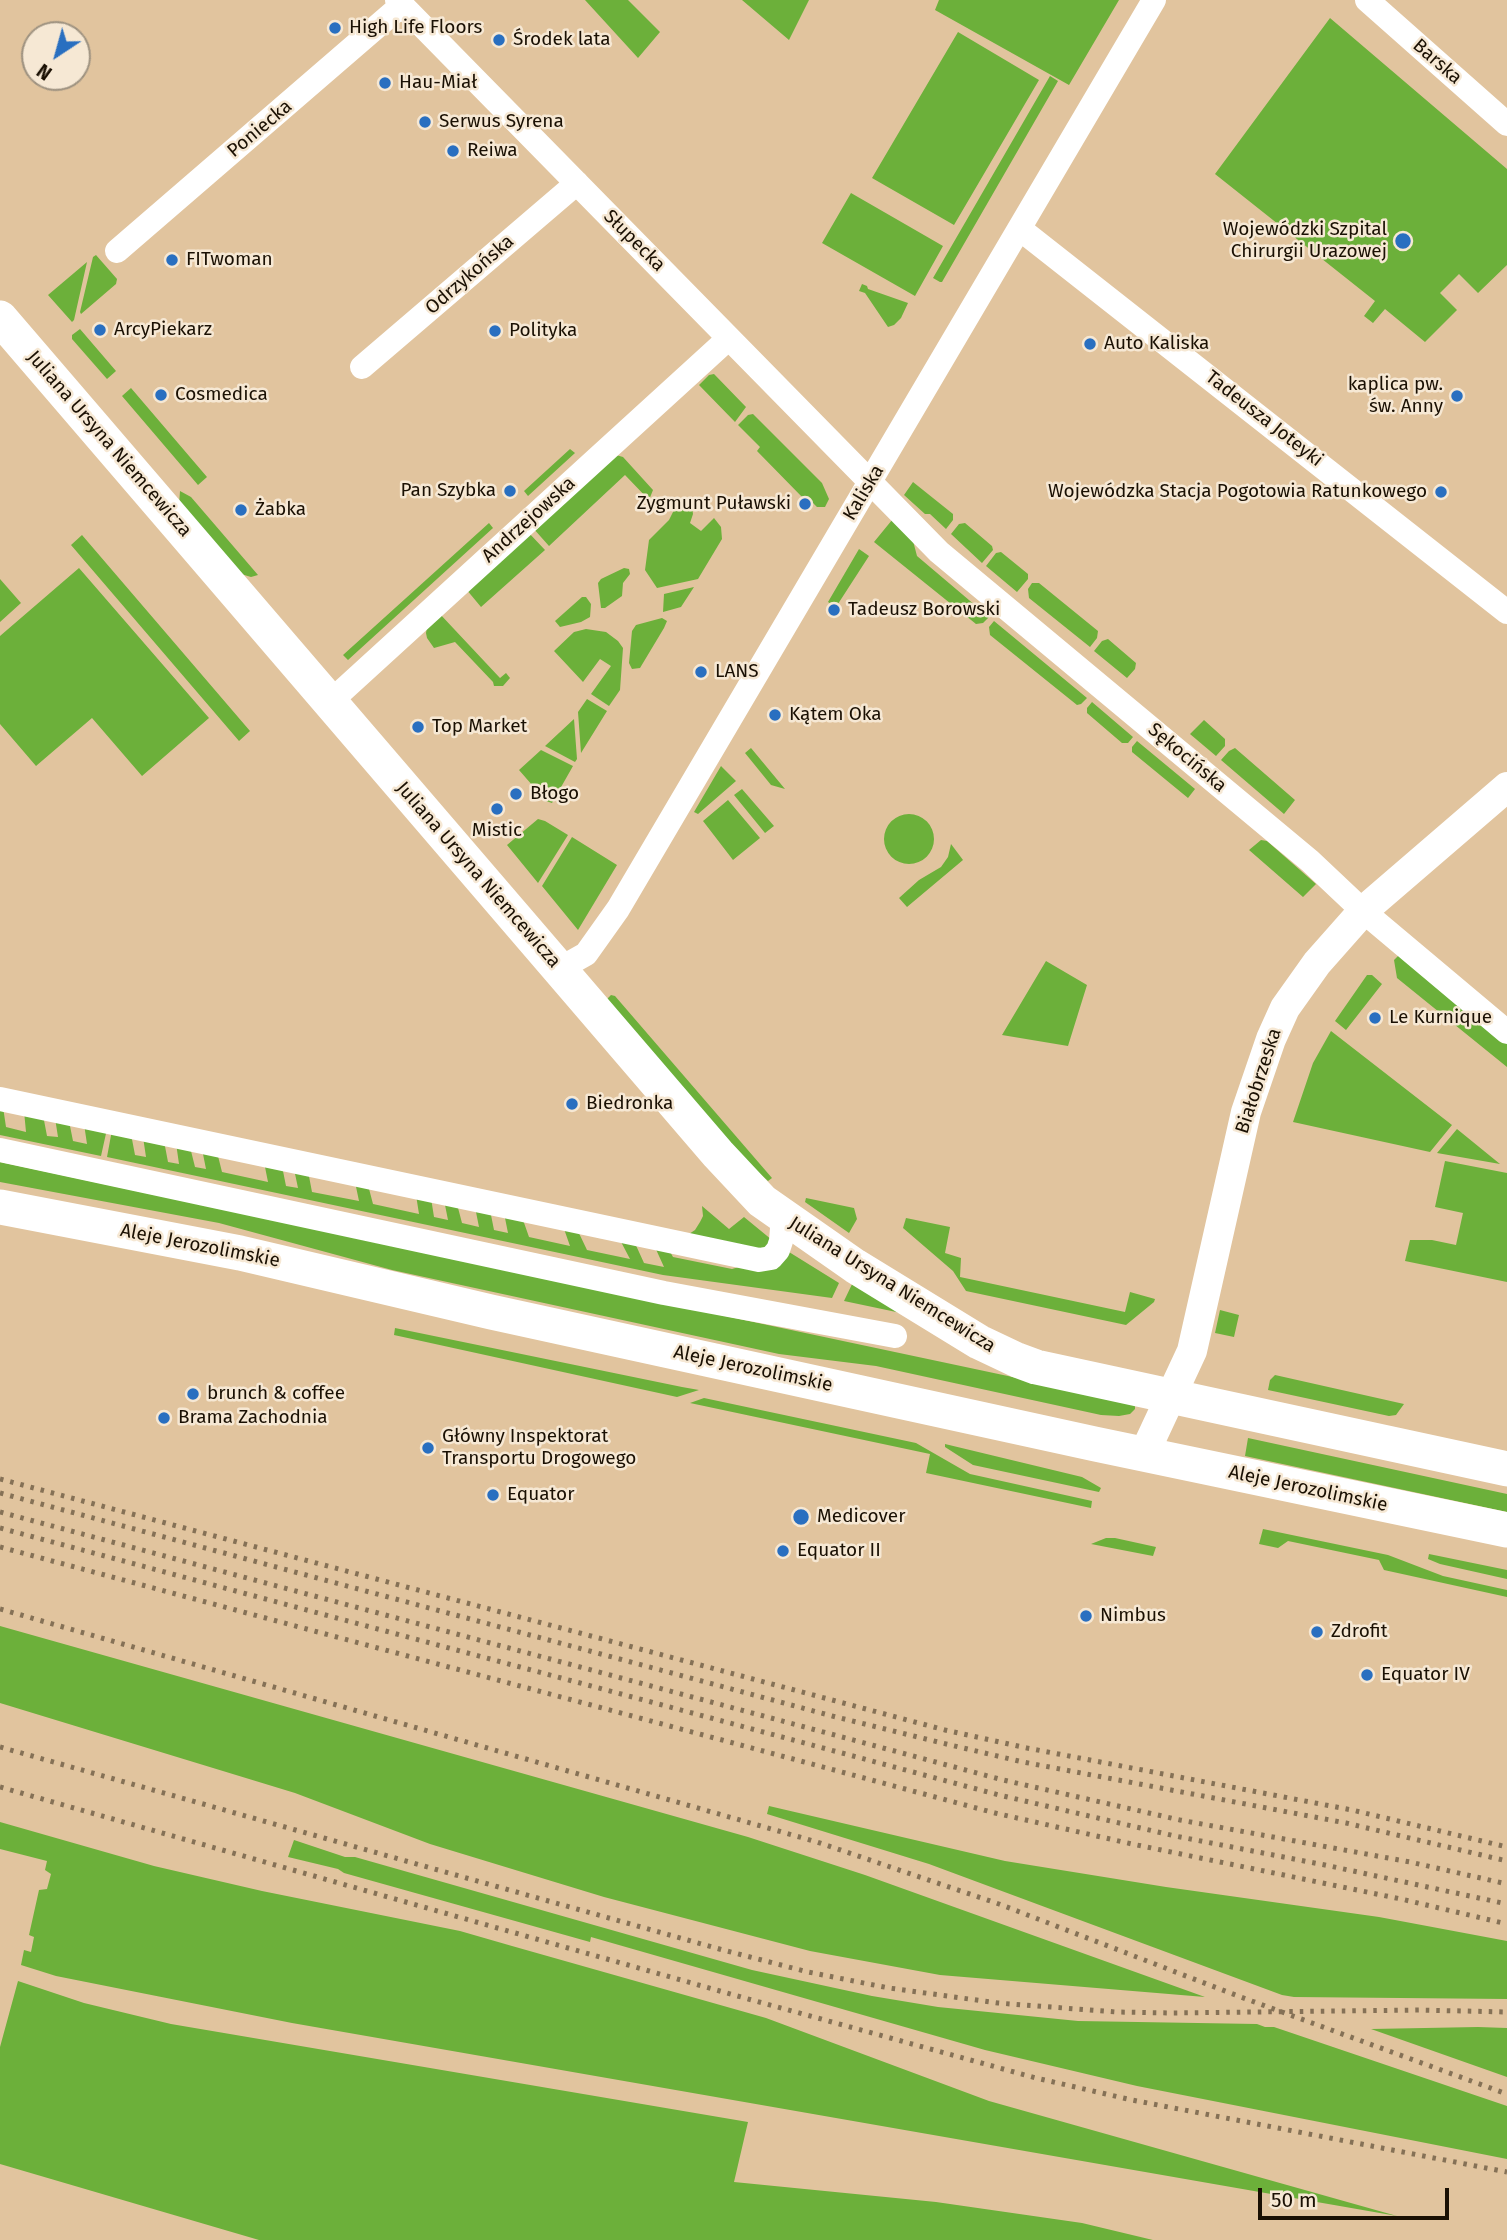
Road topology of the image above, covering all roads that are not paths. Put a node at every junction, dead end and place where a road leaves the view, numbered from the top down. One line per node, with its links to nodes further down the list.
1 (1154, 0): 6 (street, Kaliska)
2 (1367, 0): 4 (street, Barska)
3 (400, 3): 5 (street, Słupecka); 7 (street, Poniecka)
4 (1507, 124)
5 (577, 183): 9 (street, Słupecka); 10 (street, Odrzykońska)
6 (1020, 229): 11 (street, Kaliska); 12 (street, Tadeusza Joteyki)
7 (117, 251)
8 (0, 317): 13 (main road, Juliana Ursyna Niemcewicza)
9 (729, 338): 11 (street, Słupecka); 13 (street, Andrzejowska)
10 (362, 367)
11 (871, 482): 15 (street, Sękocińska); 16 (street, Kaliska)
12 (1507, 612)
13 (330, 702): 16 (main road, Juliana Ursyna Niemcewicza)
14 (1507, 787): 15 (street, Białobrzeska)
15 (1363, 911): 17 (street, Sękocińska); 23 (street, Białobrzeska)
16 (554, 964): 21 (main road, Juliana Ursyna Niemcewicza)
17 (1507, 1032)
18 (0, 1098): 21 (street)
19 (0, 1150): 22 (street)
20 (0, 1207): 24 (main road, Aleje Jerozolimskie)
21 (783, 1216): 23 (main road, Juliana Ursyna Niemcewicza)
22 (895, 1336)
23 (1172, 1396): 24 (street, Białobrzeska); 25 (main road)
24 (1144, 1454): 26 (main road, Aleje Jerozolimskie)
25 (1507, 1469)
26 (1507, 1530)

